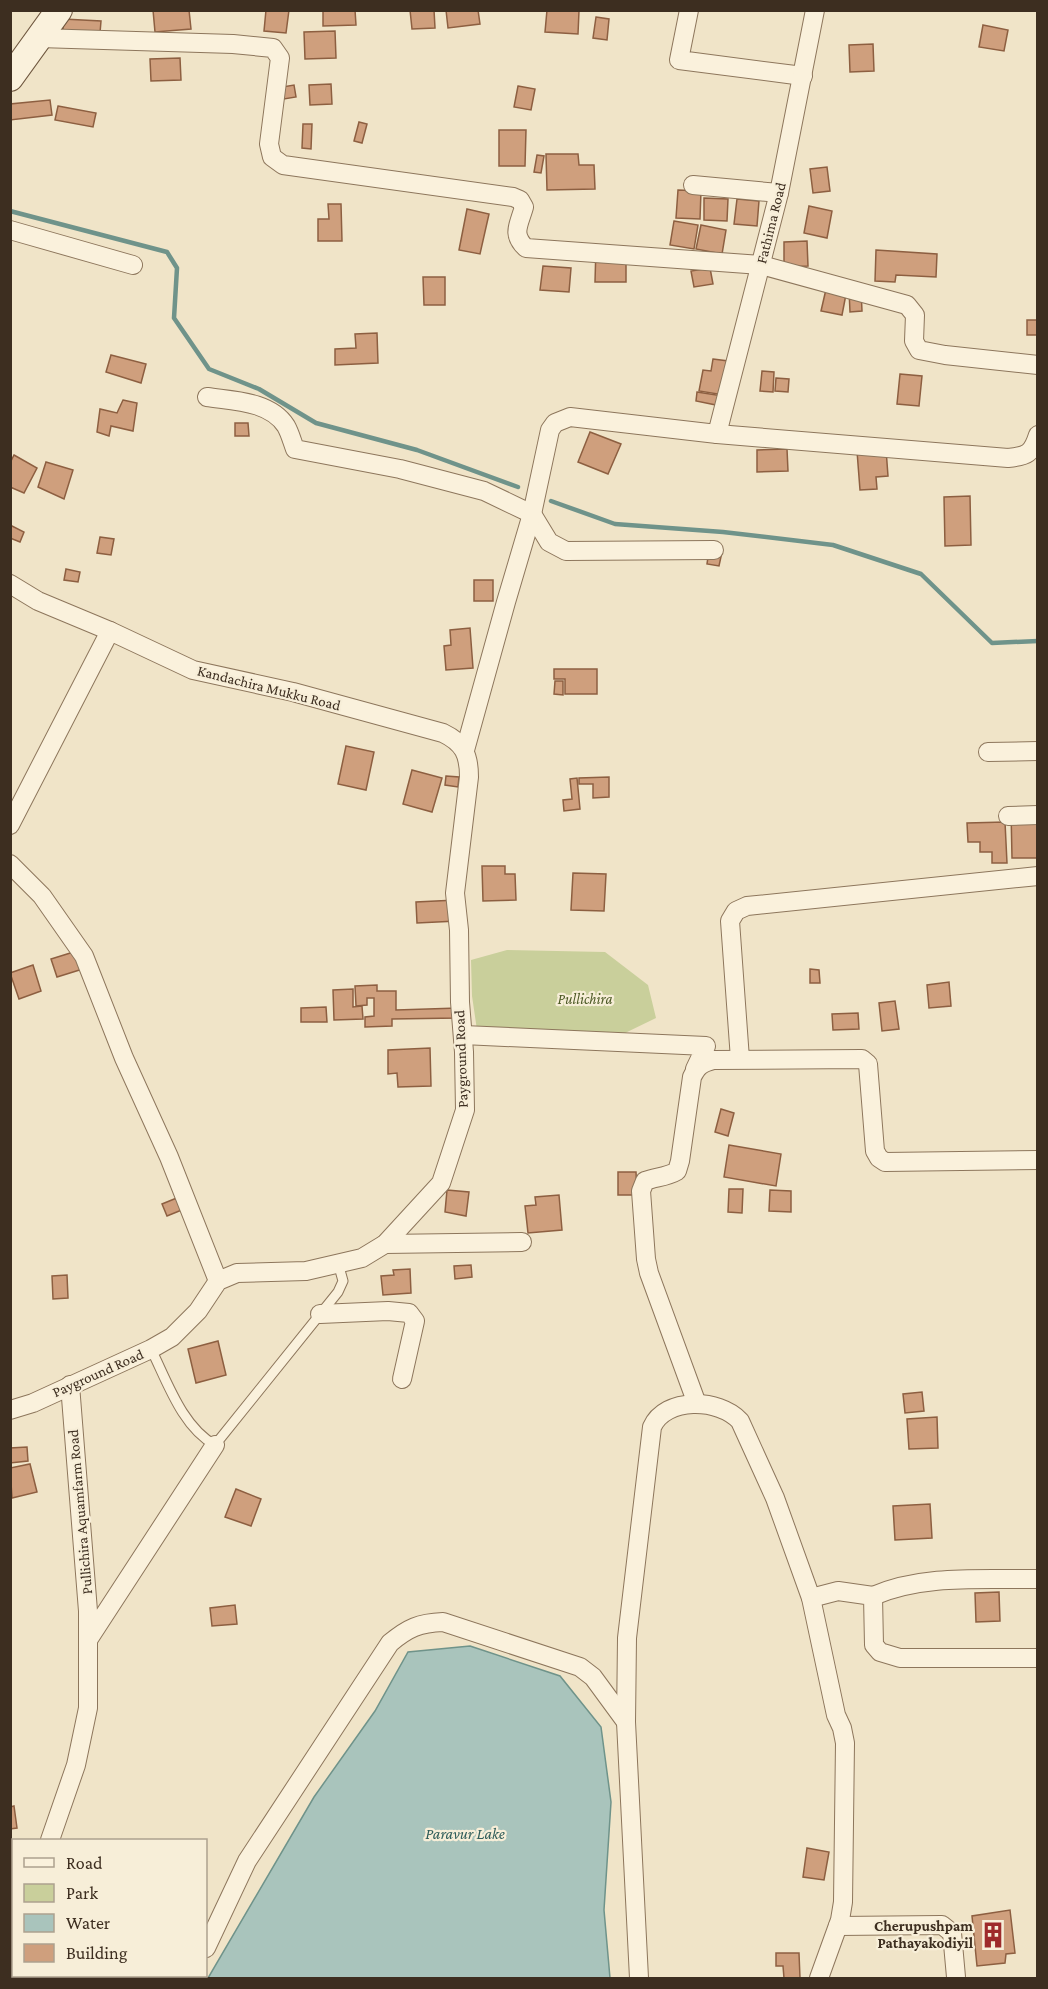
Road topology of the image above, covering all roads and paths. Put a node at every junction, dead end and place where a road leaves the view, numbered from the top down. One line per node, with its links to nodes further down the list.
1 (59, 10): 4 (main road)
2 (689, 10): 5 (street)
3 (814, 10): 5 (street, Fathima Road)
4 (39, 38): 6 (main road); 11 (street)
5 (803, 76): 8 (street, Fathima Road)
6 (10, 78)
7 (693, 185): 8 (street)
8 (779, 193): 11 (street, Fathima Road)
9 (10, 230): 10 (street)
10 (134, 265)
11 (761, 265): 12 (street); 14 (street, Fathima Road)
12 (1038, 365)
13 (207, 397): 16 (street)
14 (717, 434): 15 (street); 16 (street)
15 (1038, 435)
16 (532, 514): 17 (street); 20 (street)
17 (714, 550)
18 (10, 584): 19 (street, Kandachira Mukku Road)
19 (110, 630): 20 (street, Kandachira Mukku Road); 25 (street)
20 (465, 750): 28 (street, Payground Road)
21 (1038, 751): 22 (street)
22 (988, 752)
23 (1008, 816): 24 (street)
24 (1038, 816)
25 (10, 825)
26 (10, 864): 35 (street)
27 (1038, 876): 29 (street)
28 (463, 1035): 30 (street); 33 (street, Payground Road)
29 (740, 1059): 30 (street); 31 (street)
30 (695, 1069): 40 (street)
31 (1038, 1160)
32 (522, 1242): 33 (street)
33 (385, 1245): 34 (street, Payground Road)
34 (338, 1263): 35 (street, Payground Road); 36 (lane, Pullichira Aquamfarm Road)
35 (218, 1281): 37 (street, Payground Road)
36 (320, 1314): 38 (street); 42 (lane, Pullichira Aquamfarm Road)
37 (151, 1349): 39 (street, Payground Road); 42 (lane)
38 (402, 1379)
39 (70, 1385): 41 (street, Payground Road); 46 (street, Pullichira Aquamfarm Road)
40 (697, 1404): 45 (street); 48 (street)
41 (10, 1410)
42 (215, 1445): 46 (street, Pullichira Aquamfarm Road)
43 (1038, 1579): 44 (street)
44 (873, 1596): 45 (street); 47 (street)
45 (811, 1598): 50 (street)
46 (88, 1640): 49 (street, Pullichira Aquamfarm Road)
47 (1038, 1658)
48 (626, 1722): 51 (street); 53 (street)
49 (50, 1839)
50 (838, 1926): 52 (street); 54 (street)
51 (207, 1946)
52 (956, 1977)
53 (639, 1978)
54 (819, 1978)

